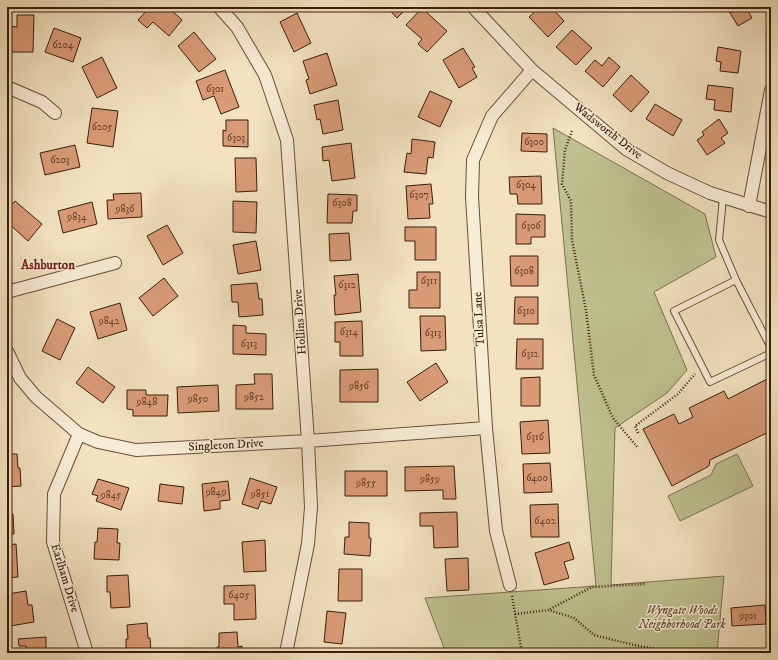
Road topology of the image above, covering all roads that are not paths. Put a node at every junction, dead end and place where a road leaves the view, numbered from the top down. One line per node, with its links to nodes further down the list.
1 (219, 7): 18 (street, Hollins Drive)
2 (473, 7): 3 (street, Wadsworth Drive)
3 (532, 70): 7 (street, Wadsworth Drive); 16 (street, Tulsa Lane)
4 (7, 87): 6 (street)
5 (771, 90): 8 (street)
6 (55, 113)
7 (723, 198): 8 (street, Wadsworth Drive); 11 (lane)
8 (749, 206): 9 (street, Wadsworth Drive)
9 (771, 212)
10 (115, 263): 12 (street)
11 (736, 280): 13 (lane); 15 (lane)
12 (7, 292)
13 (771, 348)
14 (7, 351): 17 (street, Singleton Drive)
15 (771, 353)
16 (486, 428): 18 (street, Singleton Drive); 19 (street, Tulsa Lane)
17 (79, 434): 18 (street, Singleton Drive); 20 (street, Earlham Drive)
18 (308, 441): 21 (street, Hollins Drive)
19 (510, 585)
20 (87, 653)
21 (286, 653)

